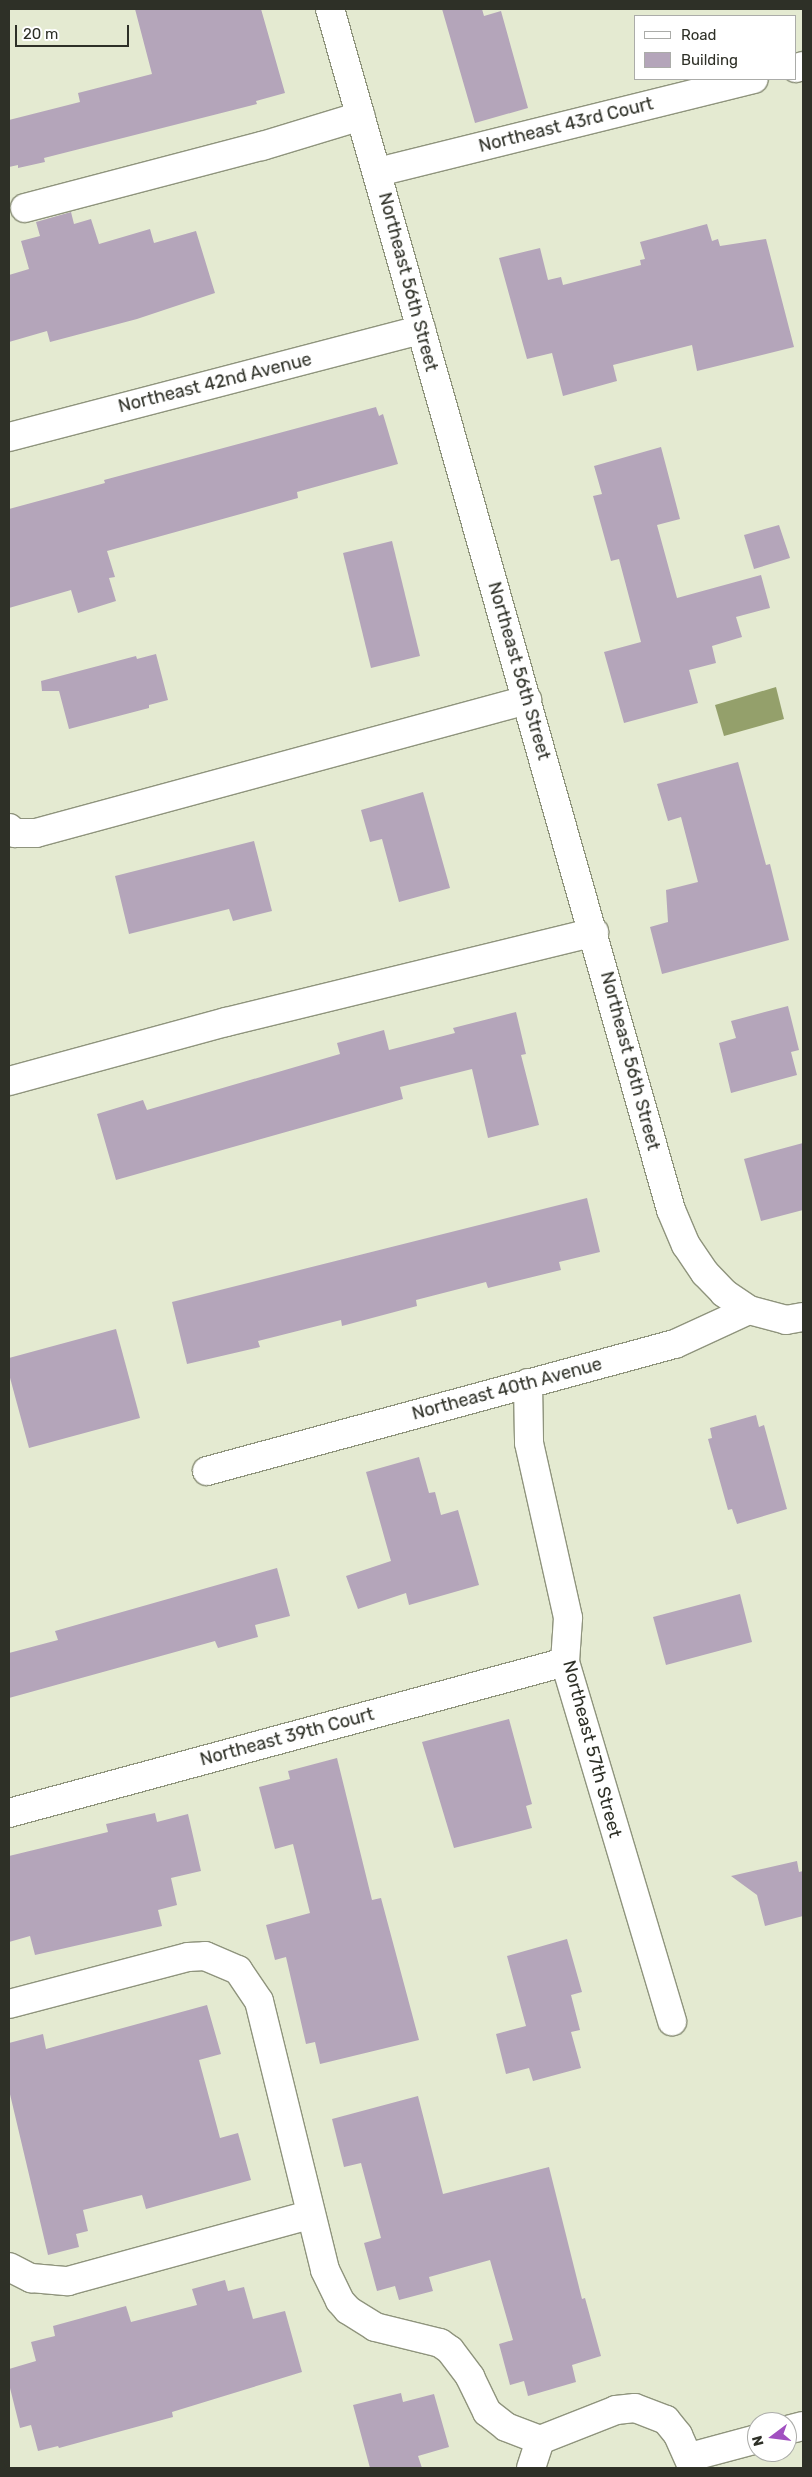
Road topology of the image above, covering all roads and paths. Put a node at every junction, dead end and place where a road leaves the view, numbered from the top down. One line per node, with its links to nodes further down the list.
1 (330, 9): 3 (street, Northeast 56th Street)
2 (750, 80): 4 (street, Northeast 43rd Court)
3 (361, 116): 4 (street, Northeast 56th Street); 5 (street)
4 (378, 172): 6 (street, Northeast 56th Street)
5 (25, 208)
6 (421, 330): 7 (street, Northeast 42nd Avenue); 8 (street, Northeast 56th Street)
7 (9, 436)
8 (527, 700): 9 (street); 10 (street, Northeast 56th Street)
9 (9, 828)
10 (594, 932): 11 (street); 12 (street, Northeast 56th Street)
11 (9, 1081)
12 (748, 1310): 13 (street); 14 (street, Northeast 40th Avenue)
13 (803, 1317)
14 (528, 1383): 15 (street, Northeast 40th Avenue); 16 (street, Northeast 57th Street)
15 (207, 1471)
16 (565, 1662): 17 (street, Northeast 39th Court); 19 (street, Northeast 57th Street)
17 (9, 1813)
18 (9, 2004): 20 (street)
19 (672, 2021)
20 (310, 2215): 21 (street); 22 (street)
21 (9, 2266)
22 (540, 2440): 24 (street); 25 (street)
23 (747, 2442): 24 (street)
24 (691, 2462)
25 (532, 2468)

